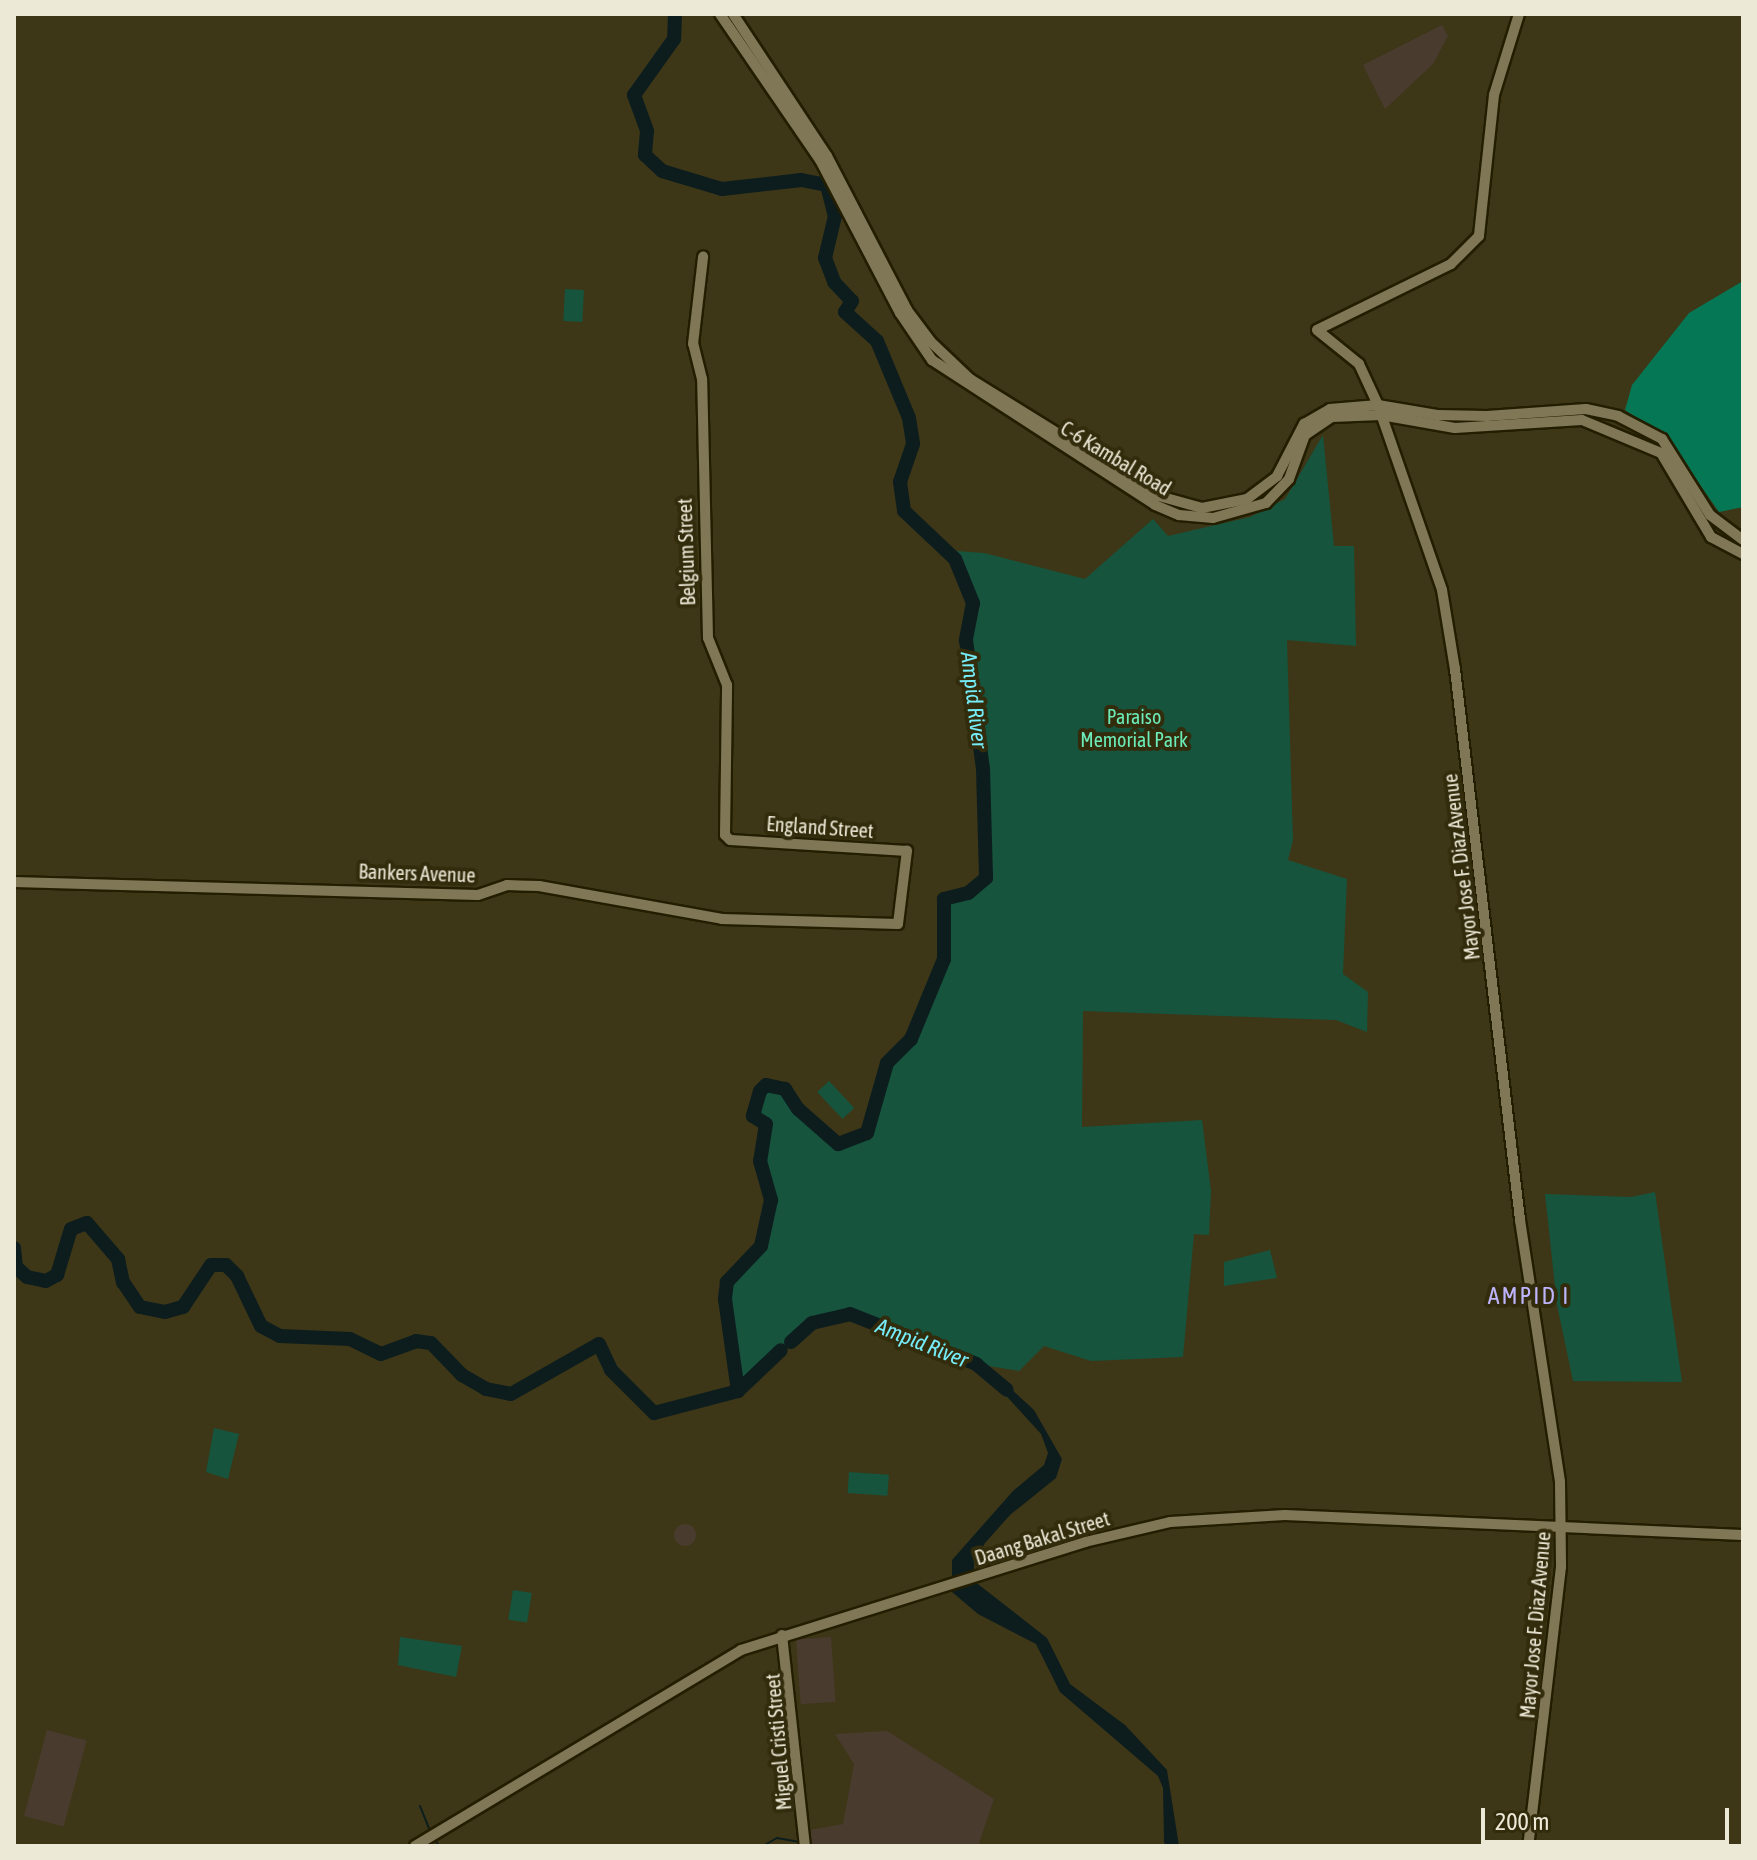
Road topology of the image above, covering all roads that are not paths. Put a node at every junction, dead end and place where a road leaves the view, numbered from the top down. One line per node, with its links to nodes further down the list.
1 (720, 14): 5 (street, C-6 Kambal Road)
2 (733, 14): 5 (street, C-6 Kambal Road)
3 (1519, 14): 5 (street, Mayor Jose F. Diaz Avenue)
4 (703, 257): 8 (street, Belgium Street)
5 (1379, 410): 6 (street, C-6 Kambal Road); 7 (street, C-6 Kambal Road); 11 (street, Mayor Jose F. Diaz Avenue)
6 (1743, 540)
7 (1743, 554)
8 (730, 840): 10 (street, England Street)
9 (14, 882): 10 (street, Bankers Avenue)
10 (905, 882)
11 (1563, 1527): 12 (street, Daang Bakal Street); 13 (street, Daang Bakal Street); 16 (street, Mayor Jose F. Diaz Avenue)
12 (1743, 1535)
13 (782, 1635): 14 (street, Daang Bakal Street); 15 (street, Miguel Cristi Street)
14 (415, 1846)
15 (805, 1846)
16 (1528, 1846)

